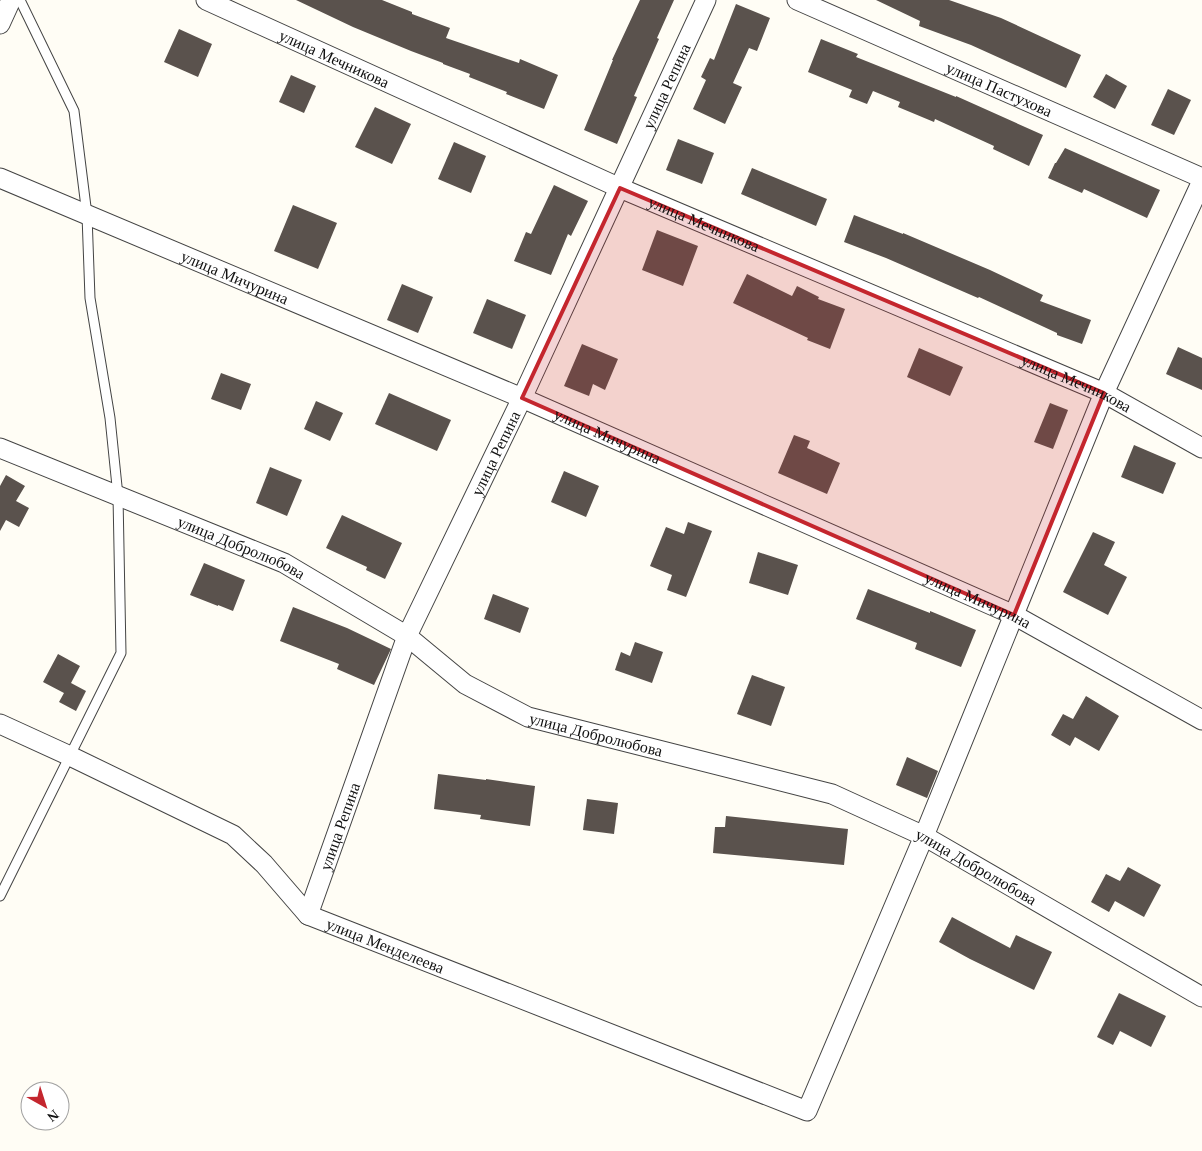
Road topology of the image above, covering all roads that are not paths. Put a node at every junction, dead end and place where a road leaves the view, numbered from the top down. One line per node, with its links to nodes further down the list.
1 (11, 0): 6 (street)
2 (20, 0): 10 (lane)
3 (206, 0): 9 (street, улица Мечникова)
4 (706, 0): 9 (street, улица Репина)
5 (796, 0): 8 (street, улица Пастухова)
6 (0, 24)
7 (0, 178): 10 (street, улица Мичурина)
8 (1202, 179): 11 (street)
9 (620, 188): 11 (street, улица Мечникова); 12 (street, улица Репина)
10 (86, 215): 12 (street, улица Мичурина); 15 (lane)
11 (1104, 393): 14 (street, улица Мечникова); 16 (street)
12 (522, 398): 16 (street, улица Мичурина); 17 (street, улица Репина)
13 (0, 448): 15 (street, улица Добролюбова)
14 (1202, 448)
15 (118, 496): 17 (street, улица Добролюбова); 20 (lane)
16 (1014, 616): 18 (street, улица Мичурина); 21 (street)
17 (407, 636): 21 (street, улица Добролюбова); 23 (street, улица Репина)
18 (1202, 720)
19 (0, 724): 20 (street, улица Менделеева)
20 (70, 756): 22 (lane); 23 (street, улица Менделеева)
21 (924, 836): 23 (street, улица Менделеева); 24 (street, улица Добролюбова)
22 (0, 896)
23 (308, 915)
24 (1202, 997)

